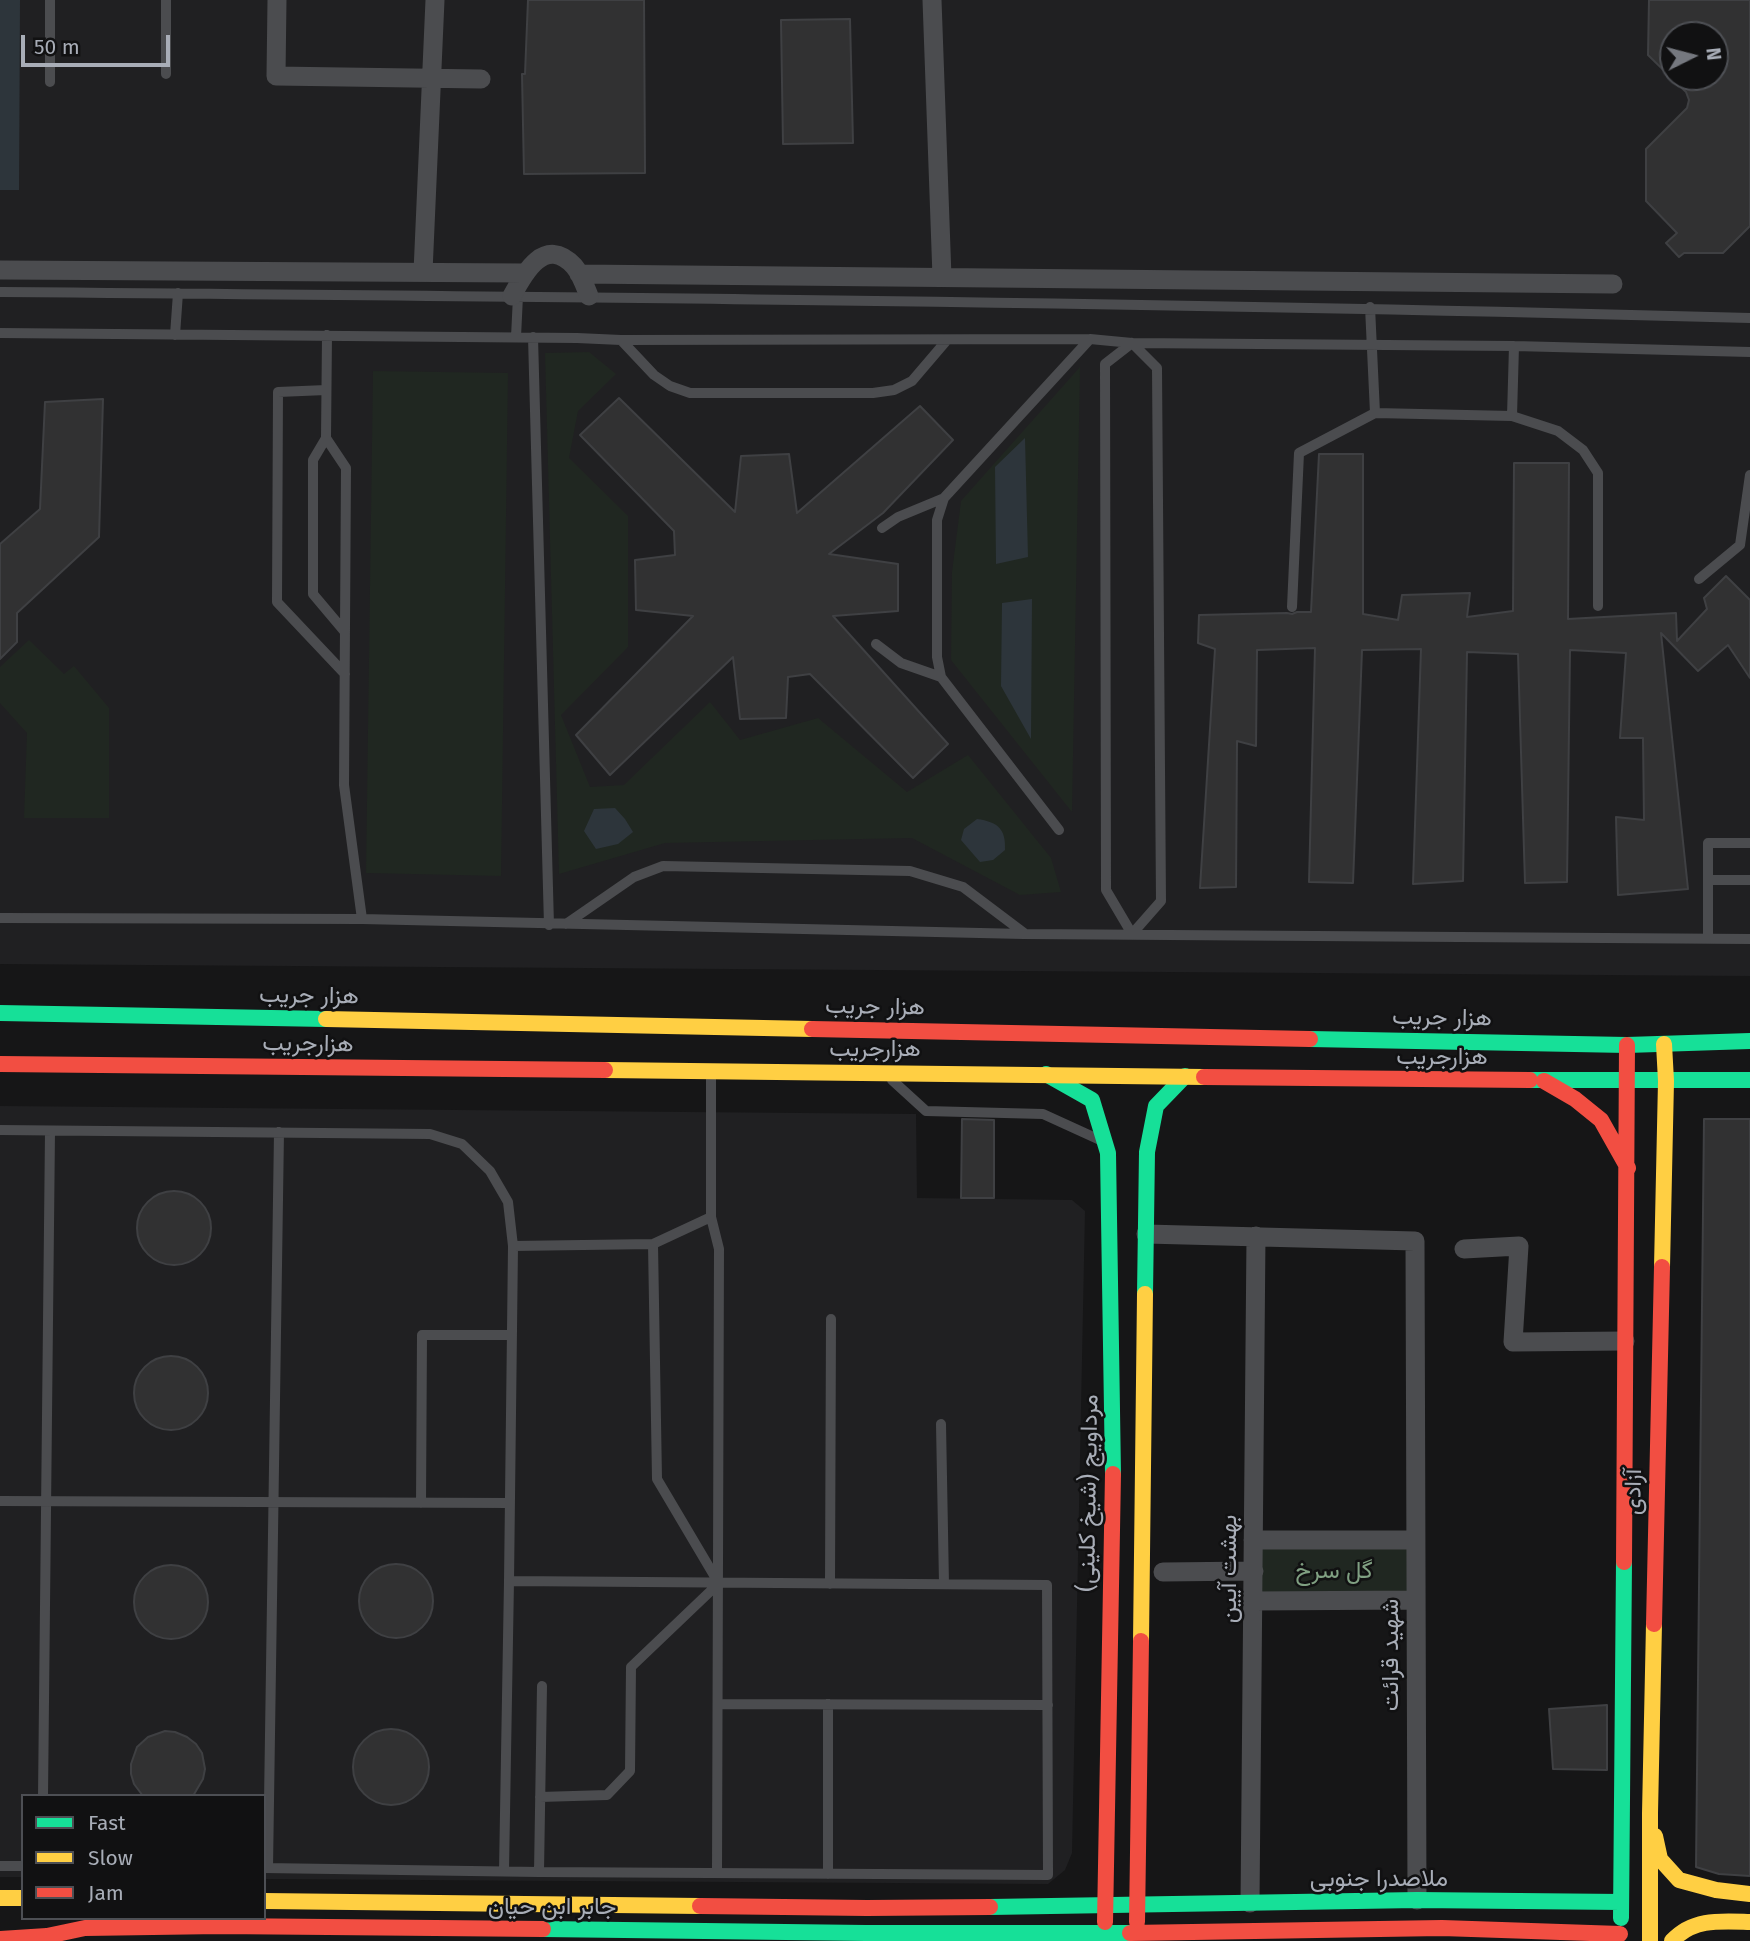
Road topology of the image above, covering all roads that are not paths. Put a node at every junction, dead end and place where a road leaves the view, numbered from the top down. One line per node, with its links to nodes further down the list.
1 (50, 0): 9 (lane)
2 (166, 0): 6 (lane)
3 (277, 0): 7 (street)
4 (435, 0): 7 (street)
5 (932, 0): 14 (street)
6 (166, 74)
7 (432, 78): 8 (street); 11 (street)
8 (481, 79)
9 (50, 82)
10 (0, 270): 11 (street)
11 (423, 272): 12 (street)
12 (525, 272): 13 (street); 18 (street)
13 (579, 274): 14 (street); 19 (street)
14 (942, 277): 15 (street)
15 (1613, 284)
16 (0, 292): 17 (lane)
17 (178, 293): 18 (lane); 23 (lane)
18 (515, 296): 19 (lane); 25 (lane)
19 (589, 296): 20 (lane)
20 (1370, 307): 21 (lane); 31 (lane)
21 (1750, 318)
22 (0, 333): 23 (lane)
23 (176, 335): 24 (lane)
24 (327, 335): 25 (lane); 34 (lane)
25 (516, 337): 26 (lane)
26 (533, 337): 28 (lane); 54 (lane)
27 (1090, 339): 29 (lane); 30 (lane); 39 (lane)
28 (621, 340): 29 (lane); 29 (lane)
29 (947, 340)
30 (1132, 343): 31 (lane); 57 (lane); 57 (lane)
31 (1371, 345): 32 (lane); 35 (lane)
32 (1514, 346): 33 (lane); 36 (lane)
33 (1750, 352)
34 (326, 390): 37 (lane); 46 (lane)
35 (1375, 413): 36 (lane); 43 (lane)
36 (1512, 416): 42 (lane)
37 (326, 438): 44 (lane); 44 (lane)
38 (1750, 475): 41 (lane)
39 (944, 498): 40 (lane); 47 (lane)
40 (882, 528)
41 (1699, 579)
42 (1598, 606)
43 (1292, 607)
44 (345, 632): 46 (lane)
45 (876, 644): 47 (lane)
46 (345, 674): 53 (lane)
47 (941, 677): 48 (lane)
48 (1059, 830)
49 (1750, 843): 50 (lane)
50 (1708, 880): 51 (lane); 58 (lane)
51 (1750, 880)
52 (0, 918): 53 (lane)
53 (362, 919): 54 (lane)
54 (549, 925): 55 (lane)
55 (565, 925): 56 (lane); 56 (lane)
56 (1024, 934): 57 (lane)
57 (1132, 934): 58 (lane)
58 (1708, 938): 59 (lane)
59 (1750, 939)
60 (0, 1013): 63 (main road, هزار جریب)
61 (1750, 1041): 62 (main road, هزار جریب)
62 (1664, 1044): 63 (main road, هزار جریب); 72 (main road, آزادی)
63 (1627, 1045): 71 (main road, آزادی)
64 (0, 1064): 65 (main road, هزارجریب)
65 (711, 1070): 66 (main road, هزارجریب); 78 (lane)
66 (884, 1072): 67 (main road, هزارجریب); 76 (lane)
67 (1046, 1074): 68 (main road, هزارجریب); 76 (main road, مرداویج (شیخ کلینی))
68 (1185, 1076): 69 (main road, هزارجریب); 79 (main road)
69 (1544, 1080): 71 (main road, هزارجریب); 77 (main road)
70 (1750, 1080): 72 (main road, هزارجریب)
71 (1628, 1081): 72 (main road, هزارجریب); 77 (main road, آزادی)
72 (1666, 1081): 106 (main road, آزادی)
73 (0, 1130): 74 (lane)
74 (50, 1130): 75 (lane); 91 (lane)
75 (279, 1132): 82 (lane); 92 (lane)
76 (1105, 1142): 88 (main road, مرداویج (شیخ کلینی))
77 (1628, 1168): 86 (main road, آزادی)
78 (711, 1217): 81 (lane); 100 (lane)
79 (1146, 1234): 80 (street); 89 (main road)
80 (1256, 1236): 95 (street, بهشت آیین); 96 (street, شهید قرائت)
81 (653, 1244): 82 (lane); 100 (lane)
82 (513, 1245): 85 (lane)
83 (1464, 1248): 86 (street)
84 (831, 1319): 101 (lane)
85 (512, 1335): 93 (lane); 94 (lane)
86 (1625, 1341): 105 (main road, آزادی)
87 (942, 1424): 102 (lane)
88 (1114, 1436): 89 (main road); 129 (main road, مرداویج (شیخ کلینی))
89 (1143, 1437): 130 (main road)
90 (0, 1501): 91 (lane)
91 (48, 1501): 92 (lane); 111 (lane)
92 (275, 1502): 93 (lane); 116 (lane)
93 (421, 1503): 94 (lane)
94 (510, 1503): 99 (lane)
95 (1253, 1540): 96 (street); 97 (street, بهشت آیین)
96 (1415, 1540): 103 (street, شهید قرائت)
97 (1254, 1571): 98 (street); 104 (street, بهشت آیین)
98 (1163, 1572)
99 (509, 1581): 100 (lane); 117 (lane)
100 (719, 1583): 101 (lane); 108 (lane); 112 (lane)
101 (830, 1584): 102 (lane)
102 (944, 1584): 110 (lane)
103 (1415, 1600): 104 (street); 124 (street, شهید قرائت)
104 (1254, 1601): 127 (street, بهشت آیین)
105 (1625, 1602): 106 (main road); 126 (main road, آزادی)
106 (1654, 1602): 113 (main road, آزادی)
107 (542, 1686): 112 (lane)
108 (719, 1704): 109 (lane); 119 (lane)
109 (828, 1704): 110 (lane); 120 (lane)
110 (1048, 1705): 120 (lane)
111 (43, 1794)
112 (540, 1797): 118 (lane)
113 (1650, 1813): 121 (main road); 144 (main road, آزادی)
114 (0, 1866): 115 (lane)
115 (21, 1866)
116 (266, 1868): 117 (lane)
117 (504, 1871): 118 (lane)
118 (539, 1872): 119 (lane)
119 (718, 1873): 120 (lane)
120 (828, 1874)
121 (1750, 1894)
122 (0, 1898): 123 (main road)
123 (21, 1898)
124 (1416, 1900): 126 (main road, ملاصدرا جنوبی); 127 (main road, ملاصدرا جنوبی)
125 (266, 1901): 128 (main road, جابر ابن حیان)
126 (1621, 1902): 142 (main road, آزادی)
127 (1250, 1903): 130 (main road, ملاصدرا جنوبی)
128 (655, 1905): 131 (main road, جابر ابن حیان); 138 (street)
129 (1105, 1906): 130 (main road, ملاصدرا جنوبی); 131 (main road, جابر ابن حیان); 140 (main road, مرداویج (شیخ کلینی))
130 (1137, 1906): 141 (main road)
131 (867, 1908): 139 (street)
132 (1750, 1922): 145 (main road)
133 (220, 1928): 134 (main road, جابر ابن حیان); 143 (main road, جابر ابن حیان)
134 (436, 1935): 138 (main road, جابر ابن حیان)
135 (1287, 1935): 136 (main road, ملاصدرا جنوبی); 141 (main road, ملاصدرا جنوبی)
136 (1311, 1935): 137 (main road, ملاصدرا جنوبی)
137 (1476, 1935): 142 (main road, ملاصدرا جنوبی)
138 (654, 1936): 139 (main road, جابر ابن حیان)
139 (866, 1937): 140 (main road, جابر ابن حیان)
140 (1105, 1937): 141 (main road, جابر ابن حیان)
141 (1136, 1937)
142 (1620, 1937)
143 (0, 1939)
144 (1650, 1941)
145 (1672, 1941)

